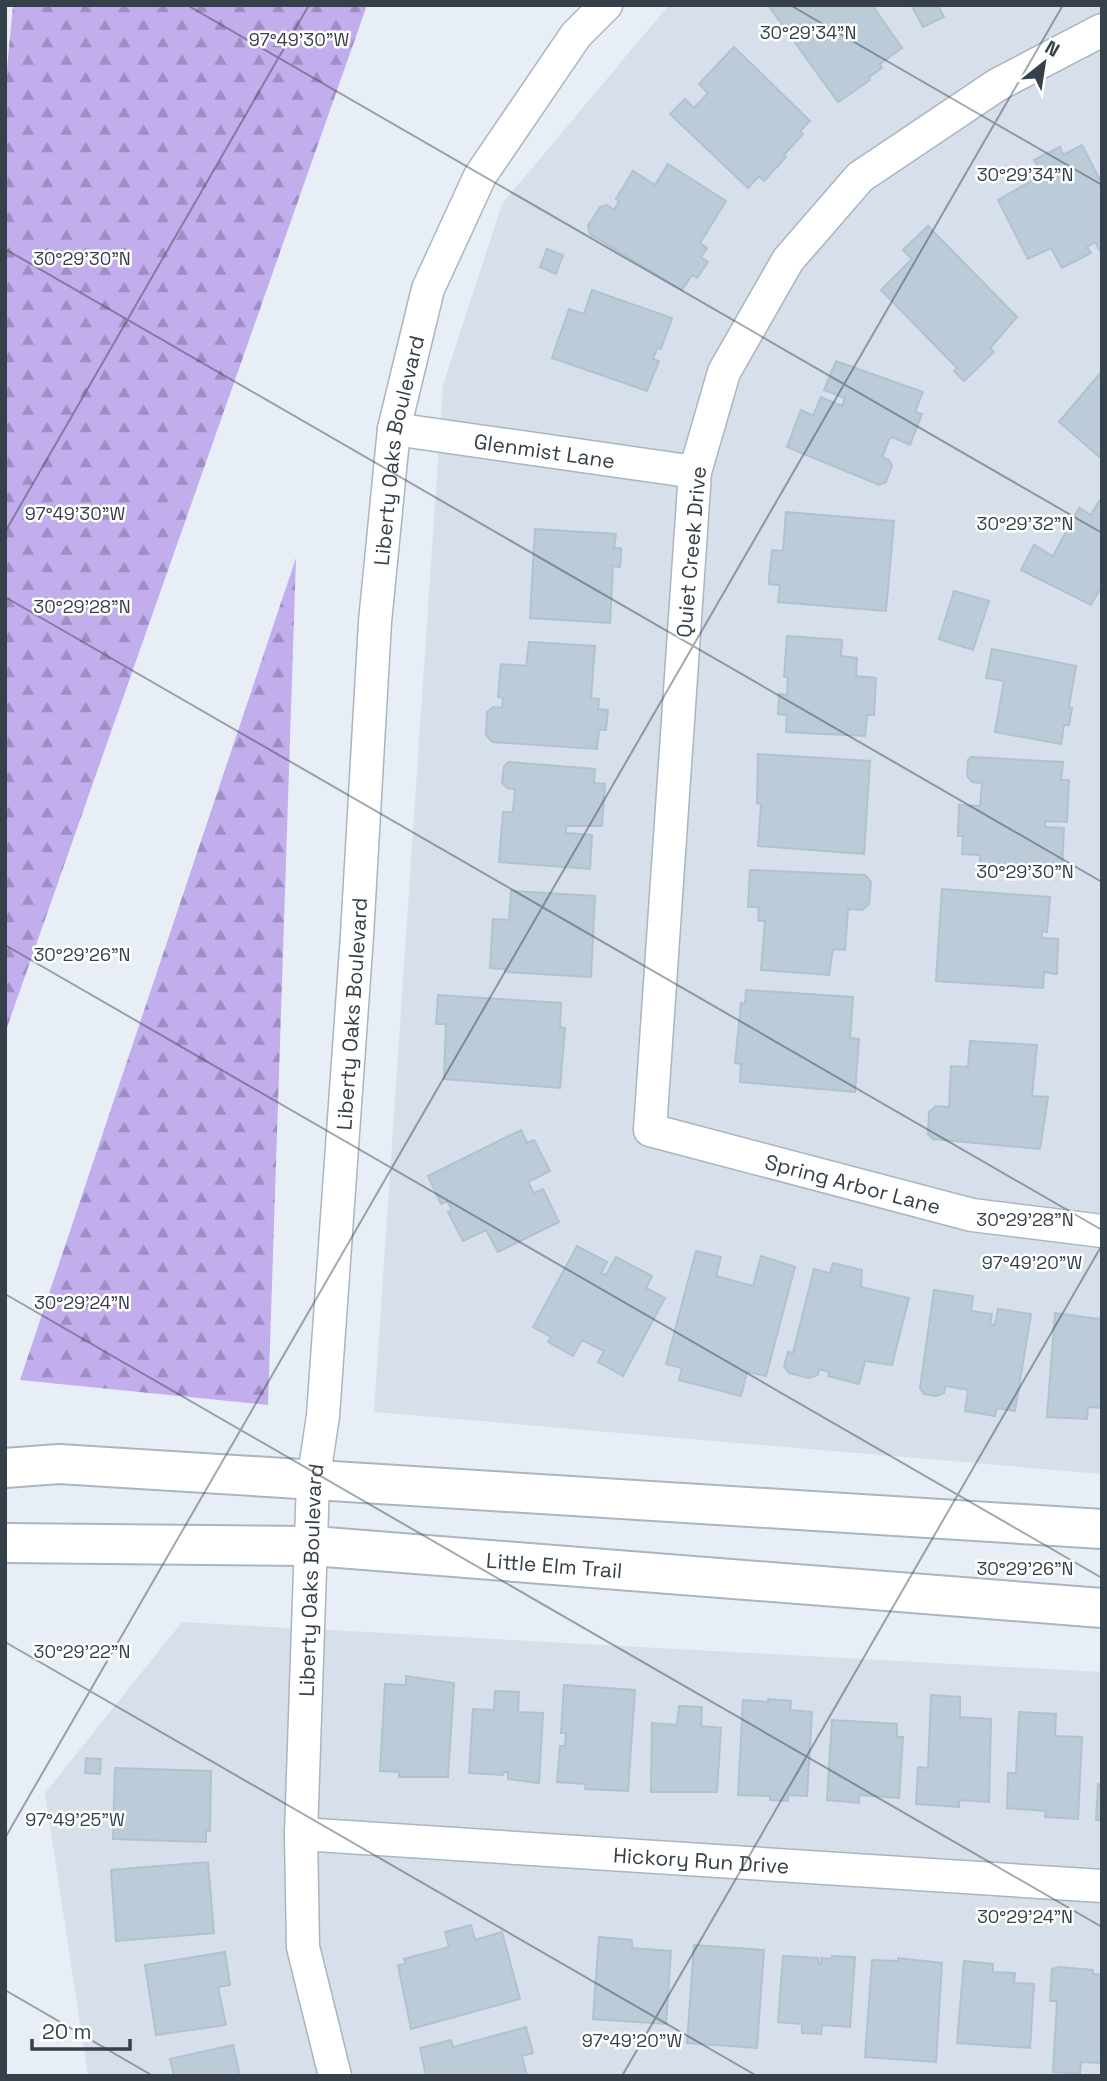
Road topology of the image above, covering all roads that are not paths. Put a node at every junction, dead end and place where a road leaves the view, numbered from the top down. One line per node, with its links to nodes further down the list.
1 (607, 5): 3 (street, Liberty Oaks Boulevard)
2 (1102, 30): 4 (street, Quiet Creek Drive)
3 (394, 429): 4 (street, Glenmist Lane); 8 (street, Liberty Oaks Boulevard)
4 (695, 472): 5 (street, Quiet Creek Drive)
5 (649, 1130): 6 (street, Spring Arbor Lane)
6 (1102, 1231)
7 (5, 1468): 8 (street)
8 (313, 1482): 9 (street); 11 (street, Liberty Oaks Boulevard)
9 (1102, 1529)
10 (5, 1543): 11 (street, Little Elm Trail)
11 (313, 1546): 12 (street, Little Elm Trail); 13 (street, Liberty Oaks Boulevard)
12 (1102, 1608)
13 (302, 1835): 14 (street, Hickory Run Drive); 15 (street, Liberty Oaks Boulevard)
14 (1102, 1886)
15 (335, 2076)

